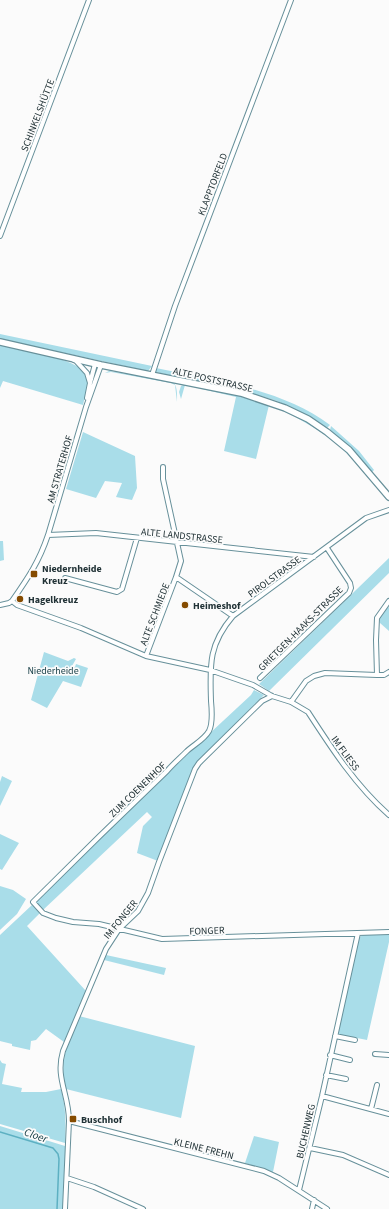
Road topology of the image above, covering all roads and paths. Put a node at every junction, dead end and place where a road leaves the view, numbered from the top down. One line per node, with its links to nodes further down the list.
1 (89, 0): 3 (street, SCHINKELSHÜTTE)
2 (291, 0): 8 (street, KLAPPTORFELD)
3 (0, 236)
4 (0, 342): 5 (street, ALTE POSTSTRASSE)
5 (58, 355): 6 (street, ALTE POSTSTRASSE); 9 (street)
6 (95, 364): 7 (street, ALTE POSTSTRASSE); 9 (street, AM STRATERHOF)
7 (101, 365): 8 (street, ALTE POSTSTRASSE); 10 (street, AM STRATERHOF)
8 (152, 375): 12 (street, ALTE POSTSTRASSE)
9 (90, 383): 10 (street, AM STRATERHOF)
10 (86, 407): 14 (street, AM STRATERHOF)
11 (163, 467): 16 (street, ALTE SCHMIEDE)
12 (389, 497)
13 (389, 510): 17 (street)
14 (48, 535): 15 (street, ALTE LANDSTRASSE); 21 (street)
15 (137, 538): 16 (street, ALTE LANDSTRASSE); 20 (street)
16 (177, 543): 18 (street, ALTE LANDSTRASSE); 19 (street, ALTE SCHMIEDE)
17 (327, 548): 18 (street); 29 (street, GRIETGEN-HAAKS-STRASSE)
18 (314, 557): 24 (street, PIROLSTRASSE)
19 (176, 577): 24 (street, ALTE SCHMIEDE); 25 (street, ALTE SCHMIEDE)
20 (65, 578)
21 (12, 601): 23 (street); 25 (street)
22 (389, 601): 28 (street)
23 (0, 604)
24 (233, 616): 26 (street, PIROLSTRASSE)
25 (146, 656): 26 (street)
26 (210, 670): 30 (street); 33 (street, ZUM COENENHOF)
27 (389, 672): 28 (street)
28 (377, 675): 31 (street)
29 (260, 678)
30 (272, 696): 31 (street); 34 (street, IM FONGER)
31 (291, 702): 32 (street, IM FLIESS)
32 (389, 816)
33 (32, 902): 34 (street, FONGER)
34 (119, 929): 36 (street, FONGER); 49 (street, IM FONGER)
35 (389, 932): 36 (street, FONGER)
36 (358, 933): 37 (street, BUCHENWEG)
37 (335, 1036): 38 (street); 40 (street, BUCHENWEG)
38 (355, 1040)
39 (375, 1054): 41 (street)
40 (330, 1055): 42 (street); 43 (street, BUCHENWEG)
41 (389, 1055)
42 (350, 1060)
43 (326, 1075): 44 (street); 46 (street, BUCHENWEG)
44 (346, 1079)
45 (377, 1085): 47 (street)
46 (322, 1096): 47 (street); 50 (street, BUCHENWEG)
47 (371, 1109): 48 (street)
48 (389, 1114)
49 (69, 1121): 52 (street, IM FONGER); 53 (street, KLEINE FREHN)
50 (310, 1148): 51 (street); 53 (street, BUCHENWEG)
51 (389, 1174)
52 (67, 1178): 55 (street, IM FONGER); 56 (street)
53 (299, 1190): 54 (street, KLEINE FREHN)
54 (314, 1200): 57 (street); 58 (street, KLEINE FREHN)
55 (65, 1209)
56 (143, 1209)
57 (312, 1209)
58 (328, 1209)

